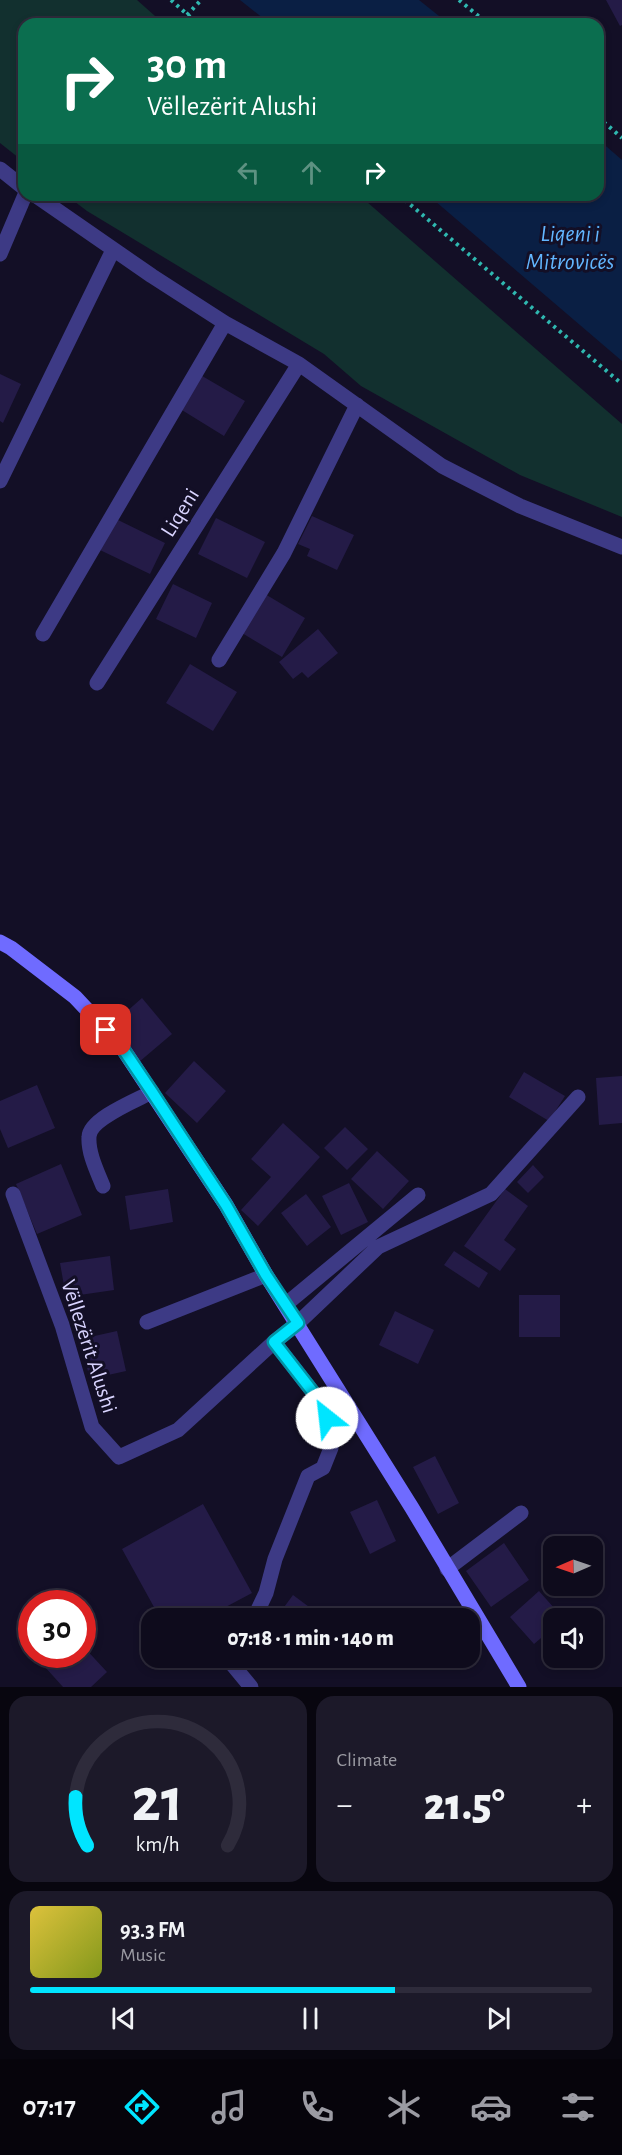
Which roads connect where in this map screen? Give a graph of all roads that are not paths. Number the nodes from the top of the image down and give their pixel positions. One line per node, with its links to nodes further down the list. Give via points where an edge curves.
1 (0, 169): 2 (street)
2 (18, 183)
3 (22, 201): 6 (street)
4 (43, 201): 5 (street)
5 (113, 250): 7 (street); 10 (street)
6 (0, 254)
7 (225, 323): 8 (street); 12 (street)
8 (299, 364): 9 (street); 14 (street, Liqeni)
9 (357, 405): 11 (street, via 442,466 520,506); 13 (street, via 284,553)
10 (0, 481)
11 (622, 547)
12 (43, 634)
13 (219, 660)
14 (97, 683)
15 (0, 942): 16 (main road, via 75,997 121,1046)
16 (152, 1092): 18 (street, via 95,1124 88,1135); 21 (main road, via 226,1205)
17 (578, 1097): 24 (street, Vëllezërit Alushi, via 491,1194 378,1247)
18 (103, 1186)
19 (13, 1194): 25 (street, Vëllezërit Alushi, via 62,1325 92,1427 119,1457 178,1430)
20 (418, 1195): 22 (street)
21 (266, 1275): 22 (main road); 23 (street)
22 (285, 1305): 24 (main road)
23 (147, 1322)
24 (298, 1323): 25 (street, Vëllezërit Alushi); 27 (main road)
25 (274, 1342): 28 (street, via 323,1405 331,1448 323,1468 308,1476)
26 (521, 1513): 27 (street)
27 (447, 1569): 31 (main road)
28 (258, 1608)
29 (235, 1668): 30 (street)
30 (251, 1687)
31 (519, 1687)

